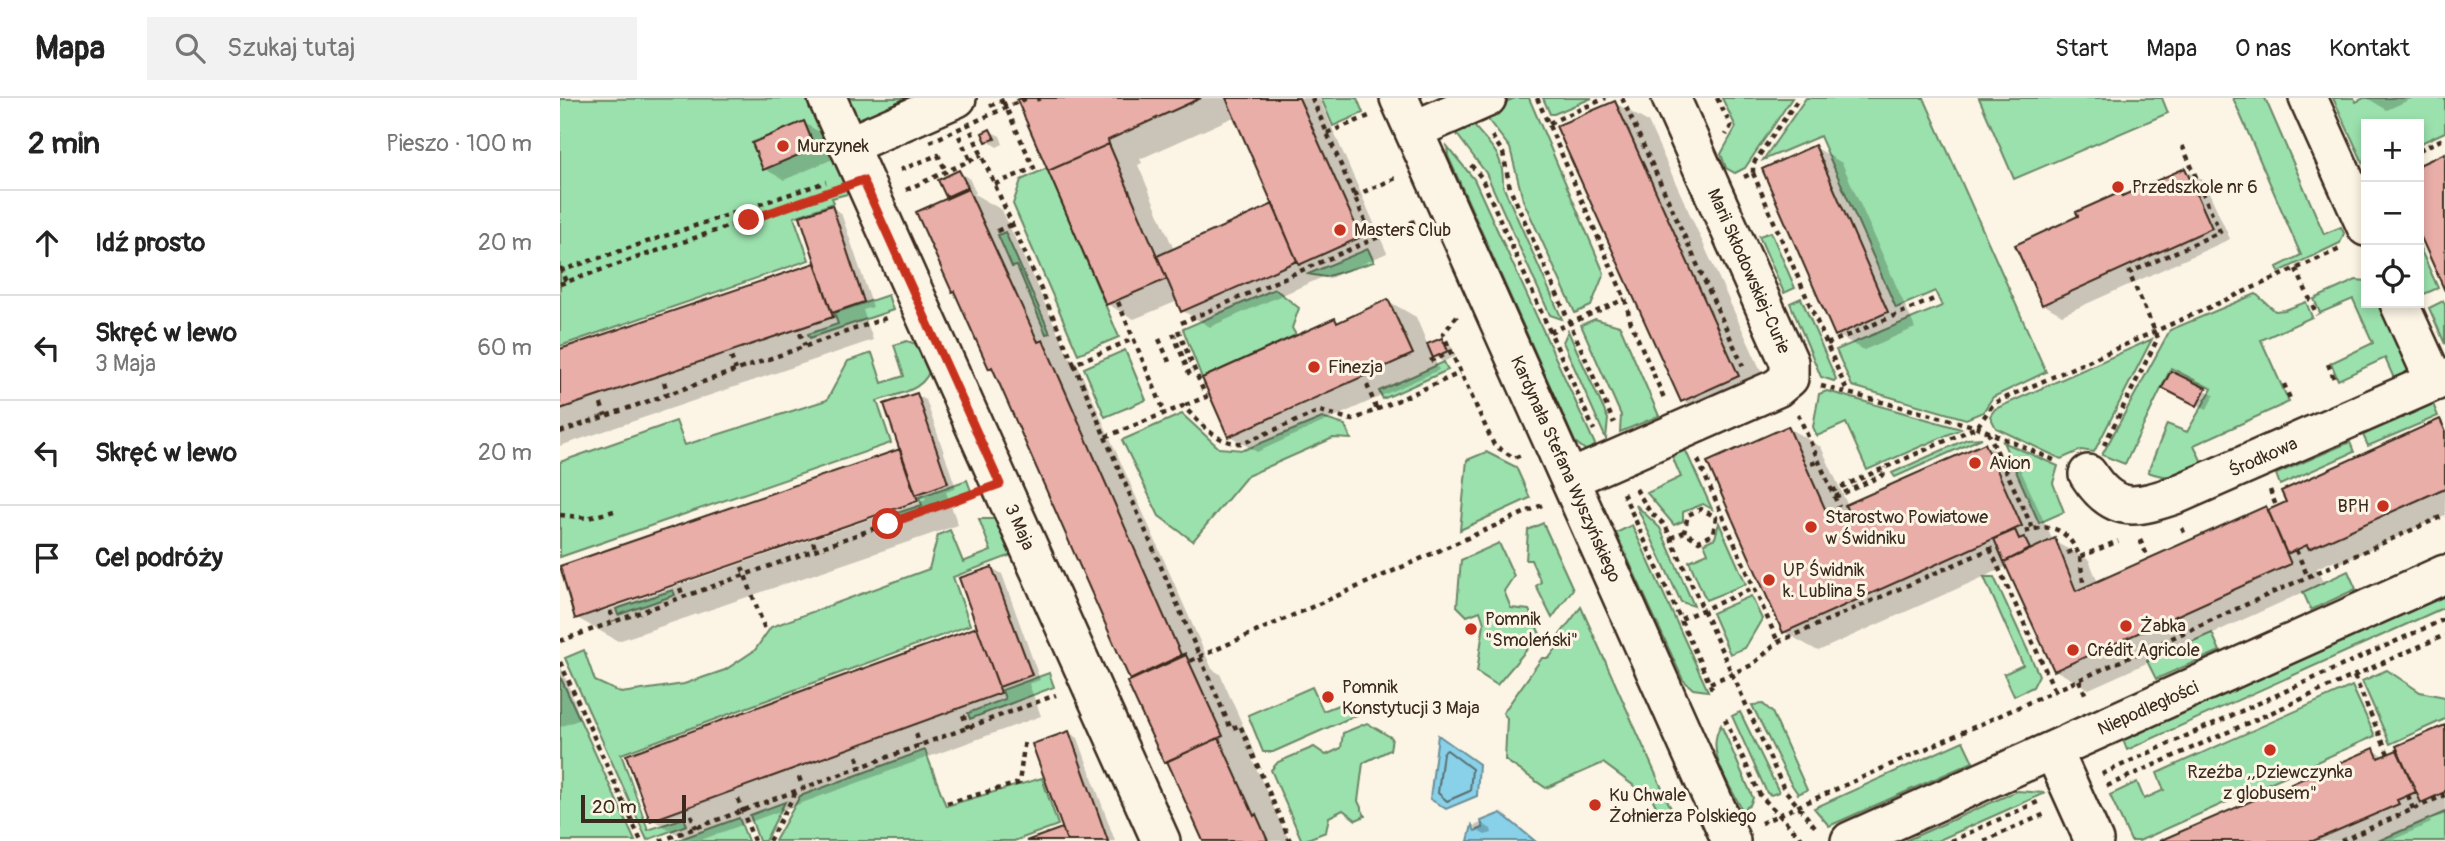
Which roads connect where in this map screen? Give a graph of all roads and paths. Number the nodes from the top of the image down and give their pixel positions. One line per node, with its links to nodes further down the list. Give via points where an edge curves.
1 (827, 98): 22 (street, 3 Maja)
2 (1027, 98): 17 (path, bridge)
3 (1312, 98): 15 (path)
4 (1537, 98): 14 (path)
5 (1606, 98): 14 (path)
6 (1622, 98): 62 (path)
7 (1671, 98): 93 (street, Marii Skłodowskiej-Curie, via 1789,362 1789,378 1777,388)
8 (1799, 98): 24 (path, via 1753,164)
9 (2308, 98): 35 (street)
10 (1003, 100): 28 (path, via 1034,168)
11 (955, 107): 20 (path); 22 (street)
12 (1485, 112): 13 (street); 46 (path, via 1503,153 1510,188)
13 (1396, 114): 15 (path); 93 (street, Kardynała Stefana Wyszyńskiego)
14 (1549, 123): 39 (path)
15 (1327, 133): 30 (path)
16 (2445, 138): 19 (path)
17 (930, 142)
18 (2182, 145): 48 (path, via 2220,232 2129,273)
19 (2424, 148)
20 (982, 155): 23 (path); 28 (path)
21 (924, 161): 23 (path, via 938,155)
22 (857, 165): 37 (path); 38 (path); 42 (street, 3 Maja)
23 (946, 171): 29 (path)
24 (1753, 173): 26 (path); 53 (path)
25 (1481, 177): 49 (path)
26 (1741, 178)
27 (1385, 182): 30 (path)
28 (995, 184): 32 (path)
29 (899, 192)
30 (1354, 196): 33 (path)
31 (1419, 220): 47 (path)
32 (1012, 224): 34 (path); 58 (path)
33 (1367, 228)
34 (997, 231)
35 (2356, 236): 36 (path)
36 (2296, 269): 45 (path); 48 (path)
37 (560, 270): 38 (path)
38 (563, 283)
39 (1625, 299): 46 (path); 71 (path)
40 (1934, 299): 53 (path)
41 (1118, 302): 51 (path)
42 (921, 305): 54 (path); 92 (street, 3 Maja)
43 (2402, 308): 65 (street)
44 (1460, 312): 55 (path, via 1443,334)
45 (2316, 315)
46 (1572, 322): 49 (path); 80 (path, via 1611,410)
47 (1181, 323)
48 (2155, 329): 79 (path, via 1994,403); 90 (path, via 2158,338)
49 (1550, 332): 84 (path)
50 (800, 333): 54 (path)
51 (1133, 339): 58 (path); 77 (path)
52 (1159, 339): 59 (path)
53 (1827, 344): 79 (path, via 1847,391)
54 (805, 346): 61 (path)
55 (1451, 352): 57 (path); 63 (path)
56 (731, 357): 61 (path)
57 (1430, 361)
58 (1074, 364): 83 (path)
59 (1170, 364)
60 (2328, 364): 66 (path)
61 (736, 370): 70 (path)
62 (1745, 371)
63 (1460, 373): 75 (path); 85 (path, via 1494,445 1514,458)
64 (1191, 378): 74 (path, via 1176,332 1206,397)
65 (2440, 380): 90 (street, Środkowa, via 2153,502 2130,506 2112,501 2099,492)
66 (2335, 381)
67 (664, 382): 70 (path)
68 (2284, 384): 72 (path)
69 (1367, 385): 75 (path)
70 (668, 394): 78 (path)
71 (1664, 399)
72 (2291, 401)
73 (601, 404): 78 (path)
74 (1183, 406): 75 (path, via 1222,442 1232,444 1320,411 1353,420); 77 (path)
75 (1377, 410)
76 (1797, 410): 87 (path)
77 (1165, 413): 83 (path)
78 (605, 416): 81 (path)
79 (1978, 427): 82 (path); 89 (path)
80 (1614, 430)
81 (560, 432)
82 (1988, 432): 90 (path); 105 (path)
83 (1105, 437): 136 (path)
84 (1597, 437)
85 (1527, 452)
86 (1698, 460): 101 (path)
87 (1819, 461): 88 (path); 94 (path)
88 (1811, 464)
89 (1885, 468): 94 (path); 95 (path, via 1883,475)
90 (2088, 474)
91 (1630, 477): 109 (path)
92 (1000, 484): 103 (path); 141 (street, 3 Maja)
93 (1560, 490): 136 (path); 177 (street, Kardynała Stefana Wyszyńskiego)
94 (1832, 491): 95 (path)
95 (1835, 497): 96 (path)
96 (1839, 507)
97 (1631, 510): 129 (path)
98 (614, 511): 99 (path, via 588,518)
99 (560, 515)
100 (2445, 515): 122 (path)
101 (1719, 516): 106 (path, via 1701,509 1688,515); 106 (path, via 1713,534 1699,541); 125 (path)
102 (885, 517): 103 (path)
103 (888, 524): 114 (path)
104 (2050, 527): 105 (path)
105 (2033, 529): 108 (path)
106 (1684, 532): 109 (path)
107 (2136, 532): 117 (path)
108 (2025, 533)
109 (1671, 538): 127 (path)
110 (813, 542): 114 (path)
111 (1997, 545): 112 (path)
112 (1990, 549): 135 (path); 143 (path)
113 (2076, 549): 116 (path)
114 (816, 550): 121 (path)
115 (2296, 550): 122 (path)
116 (2067, 553)
117 (2147, 555)
118 (2080, 557): 123 (path)
119 (743, 567): 121 (path)
120 (2445, 574): 151 (street, Niepodległości)
121 (745, 575): 126 (path); 132 (path)
122 (2308, 577): 143 (path)
123 (2083, 582)
124 (680, 588): 126 (path)
125 (1754, 588): 127 (path); 135 (path)
126 (683, 597): 131 (path)
127 (1702, 610): 129 (path); 139 (path)
128 (610, 611): 131 (path)
129 (1680, 619): 142 (path)
130 (2445, 619): 158 (path)
131 (614, 621): 134 (path)
132 (766, 632)
133 (2445, 635): 140 (path)
134 (560, 641)
135 (1778, 642): 139 (path, via 1752,665)
136 (1199, 657): 137 (path); 176 (path, via 1231,729 1240,726)
137 (1189, 661)
138 (560, 662): 171 (path)
139 (1730, 674): 142 (path); 163 (path, via 1784,789)
140 (2354, 676): 152 (path); 158 (path)
141 (1088, 682): 147 (path); 175 (street, 3 Maja)
142 (1710, 683): 144 (path)
143 (2055, 691): 163 (path)
144 (1714, 693)
145 (963, 715): 147 (path)
146 (1725, 719): 167 (path, via 1760,795)
147 (968, 727): 150 (path)
148 (1022, 731): 162 (path, via 1026,739 1018,783)
149 (916, 734): 150 (path)
150 (920, 745): 154 (path)
151 (2053, 750): 158 (street); 170 (street, Niepodległości)
152 (2388, 754)
153 (857, 756): 154 (path)
154 (861, 767): 156 (path)
155 (799, 777): 156 (path)
156 (803, 788): 157 (path)
157 (797, 790): 165 (path); 174 (path)
158 (2073, 794): 179 (path); 180 (path); 181 (street)
159 (2408, 795): 164 (path)
160 (2445, 795): 164 (path)
161 (738, 799): 165 (path)
162 (947, 803)
163 (1798, 806): 167 (path); 170 (path)
164 (2413, 809): 169 (path)
165 (742, 810): 168 (path); 173 (path)
166 (691, 815): 168 (path)
167 (1779, 815): 178 (path)
168 (696, 828): 172 (path)
169 (2358, 833): 182 (path); 183 (path)
170 (1834, 836)
171 (641, 841)
172 (660, 841)
173 (754, 841)
174 (769, 841)
175 (1161, 841)
176 (1290, 841)
177 (1731, 841)
178 (1804, 841)
179 (1951, 841)
180 (1984, 841)
181 (2094, 841)
182 (2341, 841)
183 (2361, 841)

